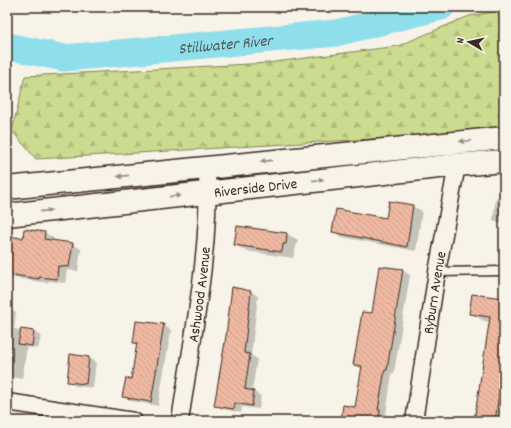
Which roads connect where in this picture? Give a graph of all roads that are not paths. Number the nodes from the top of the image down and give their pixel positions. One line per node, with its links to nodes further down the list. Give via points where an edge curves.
1 (504, 138): 4 (main road, Riverside Drive, one-way to 4)
2 (504, 162): 3 (main road, Riverside Drive)
3 (457, 165): 6 (main road, Riverside Drive, one-way to 3); 9 (street, Ryburn Avenue)
4 (207, 168): 5 (main road, Riverside Drive, one-way to 5); 6 (street, Ashwood Avenue)
5 (7, 188)
6 (208, 192): 7 (main road, Riverside Drive, one-way to 6); 12 (street, Ashwood Avenue, via 201,283)
7 (7, 215)
8 (504, 271): 9 (lane)
9 (437, 272): 13 (street, Ryburn Avenue)
10 (7, 402): 11 (street)
11 (134, 421)
12 (180, 421)
13 (414, 421)

